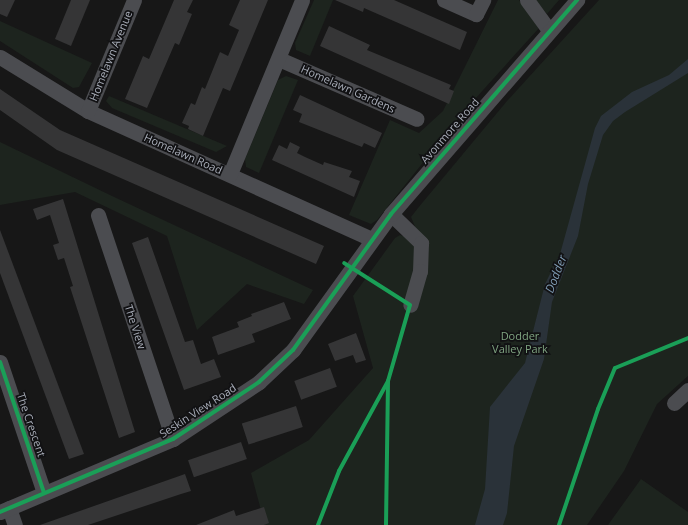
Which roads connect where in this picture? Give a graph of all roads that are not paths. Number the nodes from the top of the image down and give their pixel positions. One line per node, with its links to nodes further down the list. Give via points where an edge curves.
1 (134, 0): 10 (street, Homelawn Avenue)
2 (302, 0): 9 (street)
3 (444, 0): 4 (street, via 476,14)
4 (483, 0)
5 (527, 0): 7 (street)
6 (577, 0): 7 (street, Avonmore Road)
7 (549, 30): 13 (street, Avonmore Road)
8 (0, 57): 10 (street, Homelawn Road)
9 (279, 59): 11 (street, Homelawn Gardens); 12 (street)
10 (88, 111): 12 (street, Homelawn Road)
11 (417, 119)
12 (230, 174): 15 (street, Homelawn Road)
13 (391, 214): 15 (street, Avonmore Road); 17 (street, via 421,243 422,253)
14 (98, 215): 21 (street, The View)
15 (372, 239): 16 (street, Avonmore Road)
16 (344, 280): 21 (street, Seskin View Road, via 293,350 264,376)
17 (410, 305)
18 (1, 366): 22 (street, The Crescent)
19 (688, 390): 20 (street)
20 (674, 404)
21 (174, 439): 22 (street, Seskin View Road)
22 (44, 493): 23 (street, Seskin View Road)
23 (5, 510): 24 (street)
24 (15, 525)

